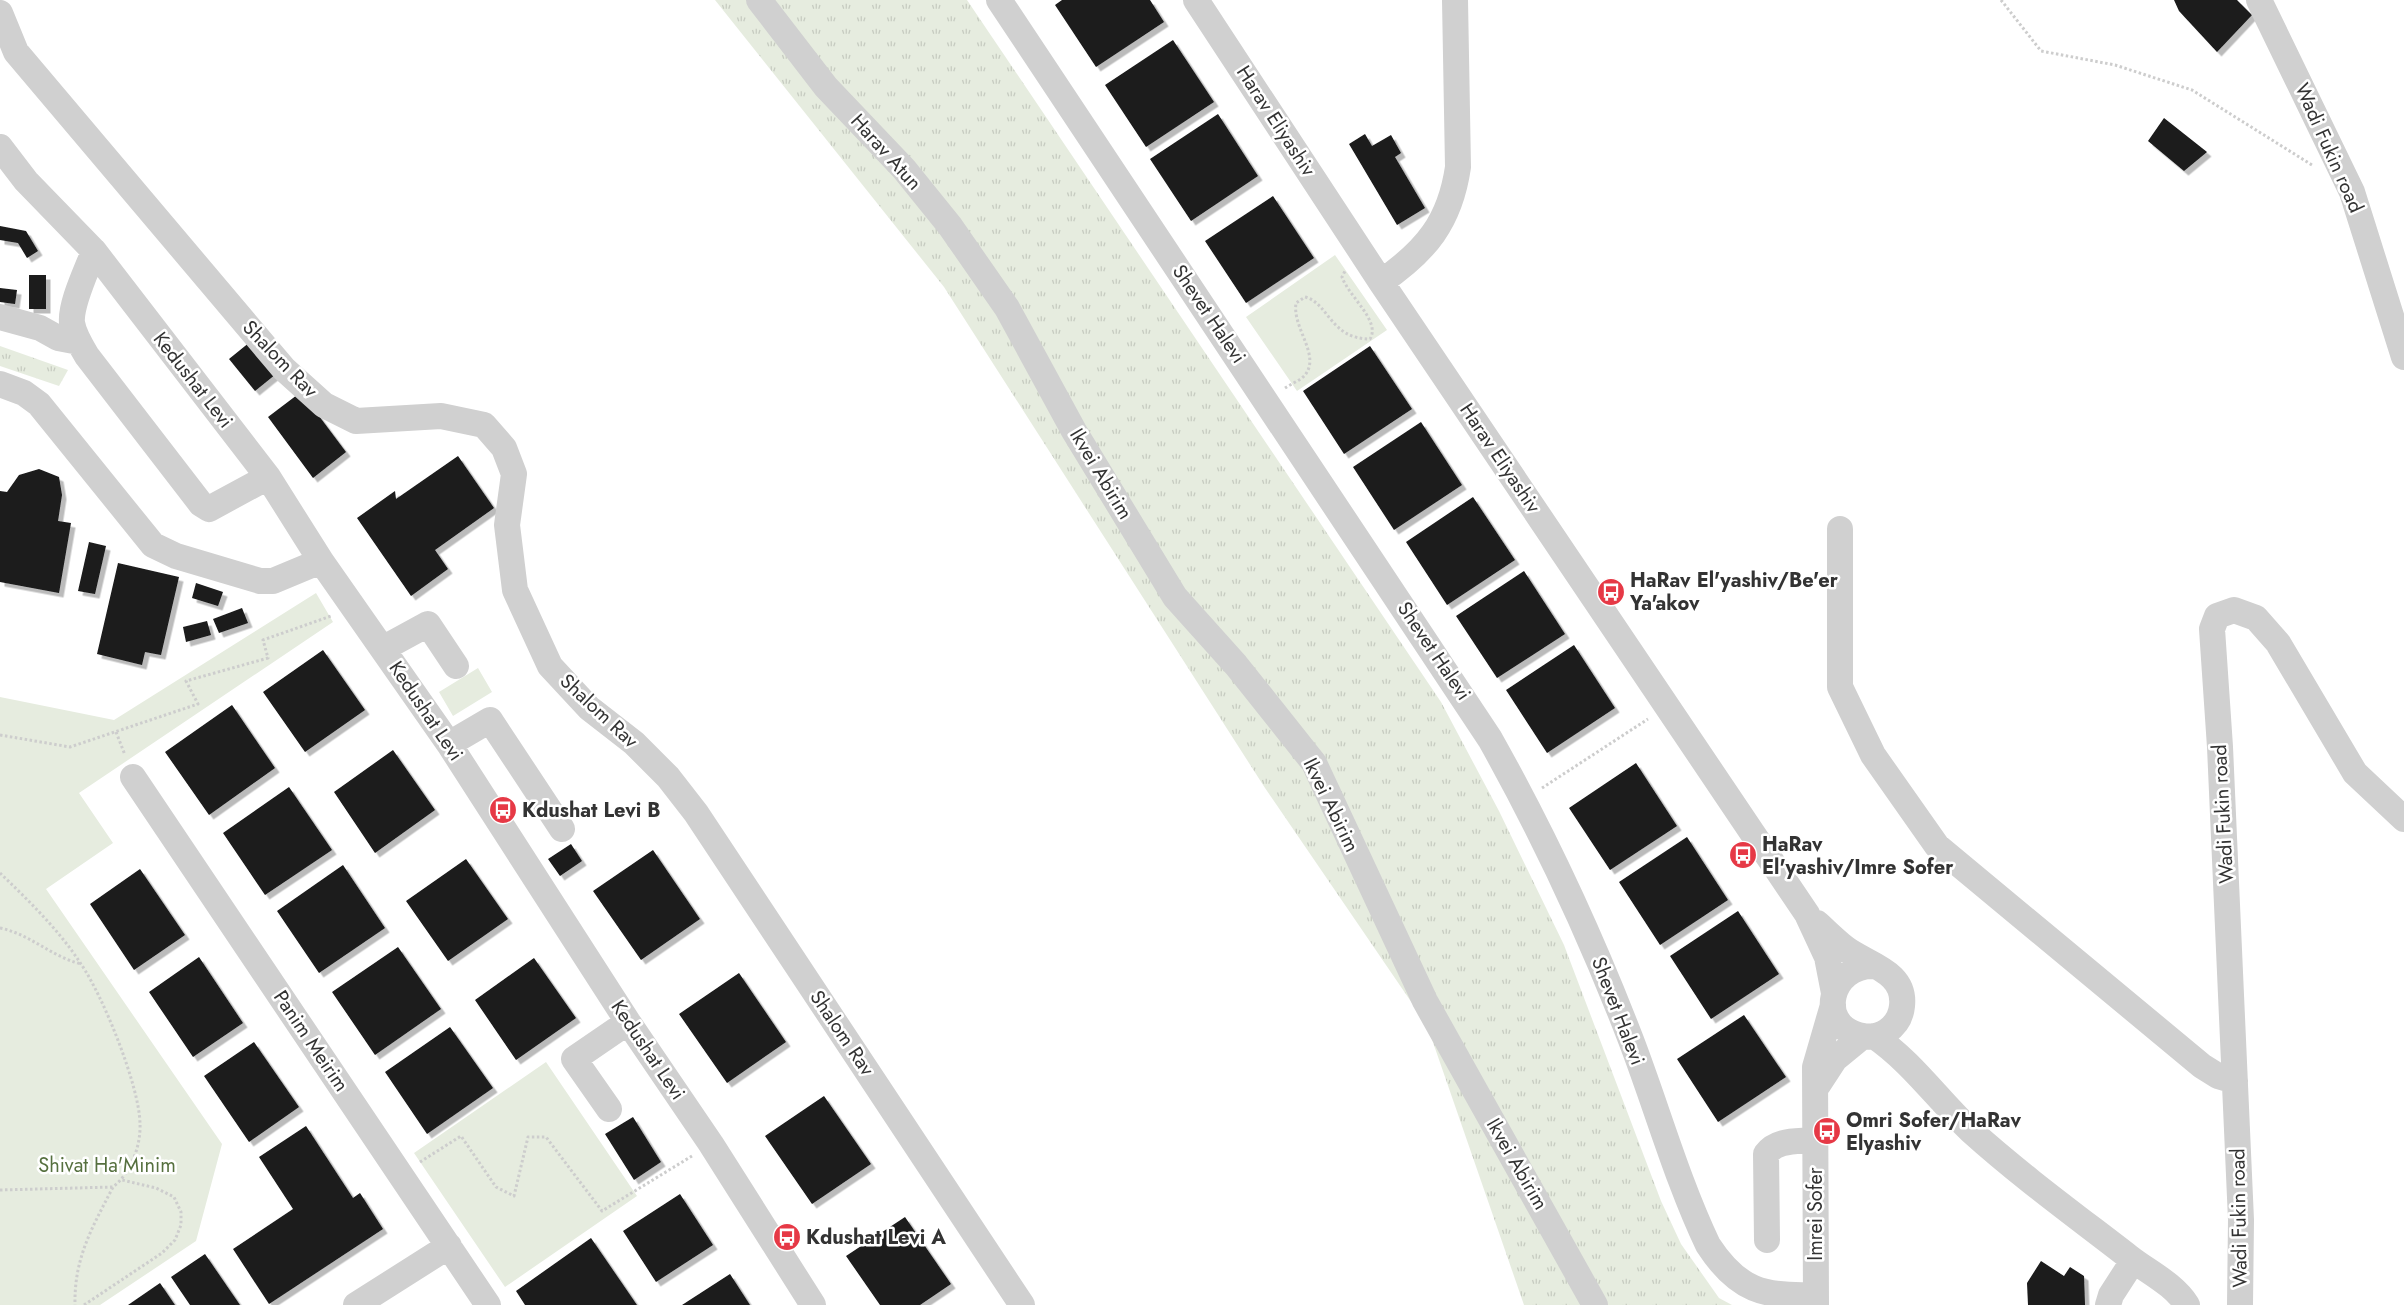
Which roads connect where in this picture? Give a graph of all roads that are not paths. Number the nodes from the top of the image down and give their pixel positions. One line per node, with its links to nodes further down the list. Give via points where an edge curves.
1 (759, 0): 8 (street, Harav Atun)
2 (782, 0): 8 (street, via 835,78)
3 (999, 0): 40 (street, Shevet Halevi, via 1468,702 1524,800 1601,965 1708,1245 1728,1271 1749,1287)
4 (1196, 0): 11 (street, Harav Eliyashiv)
5 (1455, 0): 11 (street, via 1456,182 1448,210 1434,235 1410,261)
6 (2259, 0): 15 (street, Wadi Fukin road, via 2352,192)
7 (0, 13): 44 (street, Shalom Rav, via 16,52 284,369 324,405 356,421 441,416 484,425 504,448 514,474 507,525 515,590 550,666 589,708 634,743 668,777 696,813)
8 (826, 87): 12 (street, Harav Atun, via 904,169 950,226)
9 (0, 147): 10 (street, Kedushat Levi, via 26,181)
10 (94, 251): 14 (street, via 71,314); 17 (street, Kedushat Levi)
11 (1382, 282): 26 (street, Harav Eliyashiv)
12 (1007, 308): 45 (street, Ikvei Abirim, via 1074,431 1176,597 1236,665 1314,764 1425,1001)
13 (0, 317): 14 (street, via 40,328 58,338)
14 (79, 342): 17 (street, via 201,504 209,509 218,506)
15 (2404, 357)
16 (0, 384): 19 (street, via 24,393 39,404 153,545 176,556 260,581 273,581)
17 (268, 477): 19 (street, Kedushat Levi)
18 (1840, 529): 32 (street, via 1840,687 1873,755 1937,846 2202,1066)
19 (321, 561): 20 (street, Kedushat Levi)
20 (384, 648): 21 (street, via 428,624); 22 (street, Kedushat Levi)
21 (456, 666)
22 (449, 744): 25 (street, via 490,720); 30 (street, Kedushat Levi)
23 (133, 777): 38 (street, Panim Meirim)
24 (2404, 819): 32 (street, Wadi Fukin road, via 2355,773 2278,643 2256,618 2234,610 2217,616 2212,629)
25 (562, 829)
26 (1807, 914): 27 (street, via 1844,948); 28 (street, via 1827,957)
27 (1874, 966): 28 (street, via 1849,972 1838,983); 29 (street, via 1894,978 1903,999)
28 (1833, 999): 31 (street, via 1835,1014 1846,1029); 34 (street, via 1815,1067)
29 (1902, 1011): 31 (street, via 1891,1028); 33 (street, via 1909,1045)
30 (628, 1022): 35 (street, via 574,1059); 43 (street, Kedushat Levi, via 712,1144)
31 (1868, 1036): 33 (street, via 1897,1052); 34 (street, via 1834,1059)
32 (2235, 1081): 48 (street, Wadi Fukin road, via 2241,1220)
33 (1925, 1082): 39 (street, via 1972,1132)
34 (1815, 1093): 36 (street, Imrei Sofer)
35 (609, 1109)
36 (1814, 1140): 37 (street, via 1782,1143 1772,1146 1766,1154); 40 (street, Imrei Sofer)
37 (1767, 1240)
38 (449, 1246): 41 (street); 42 (street, Panim Meirim)
39 (2133, 1261): 46 (street); 47 (street, via 2166,1284)
40 (1815, 1300)
41 (356, 1305)
42 (488, 1305)
43 (813, 1305)
44 (1022, 1305)
45 (1595, 1305)
46 (2108, 1305)
47 (2188, 1305)
48 (2240, 1305)

